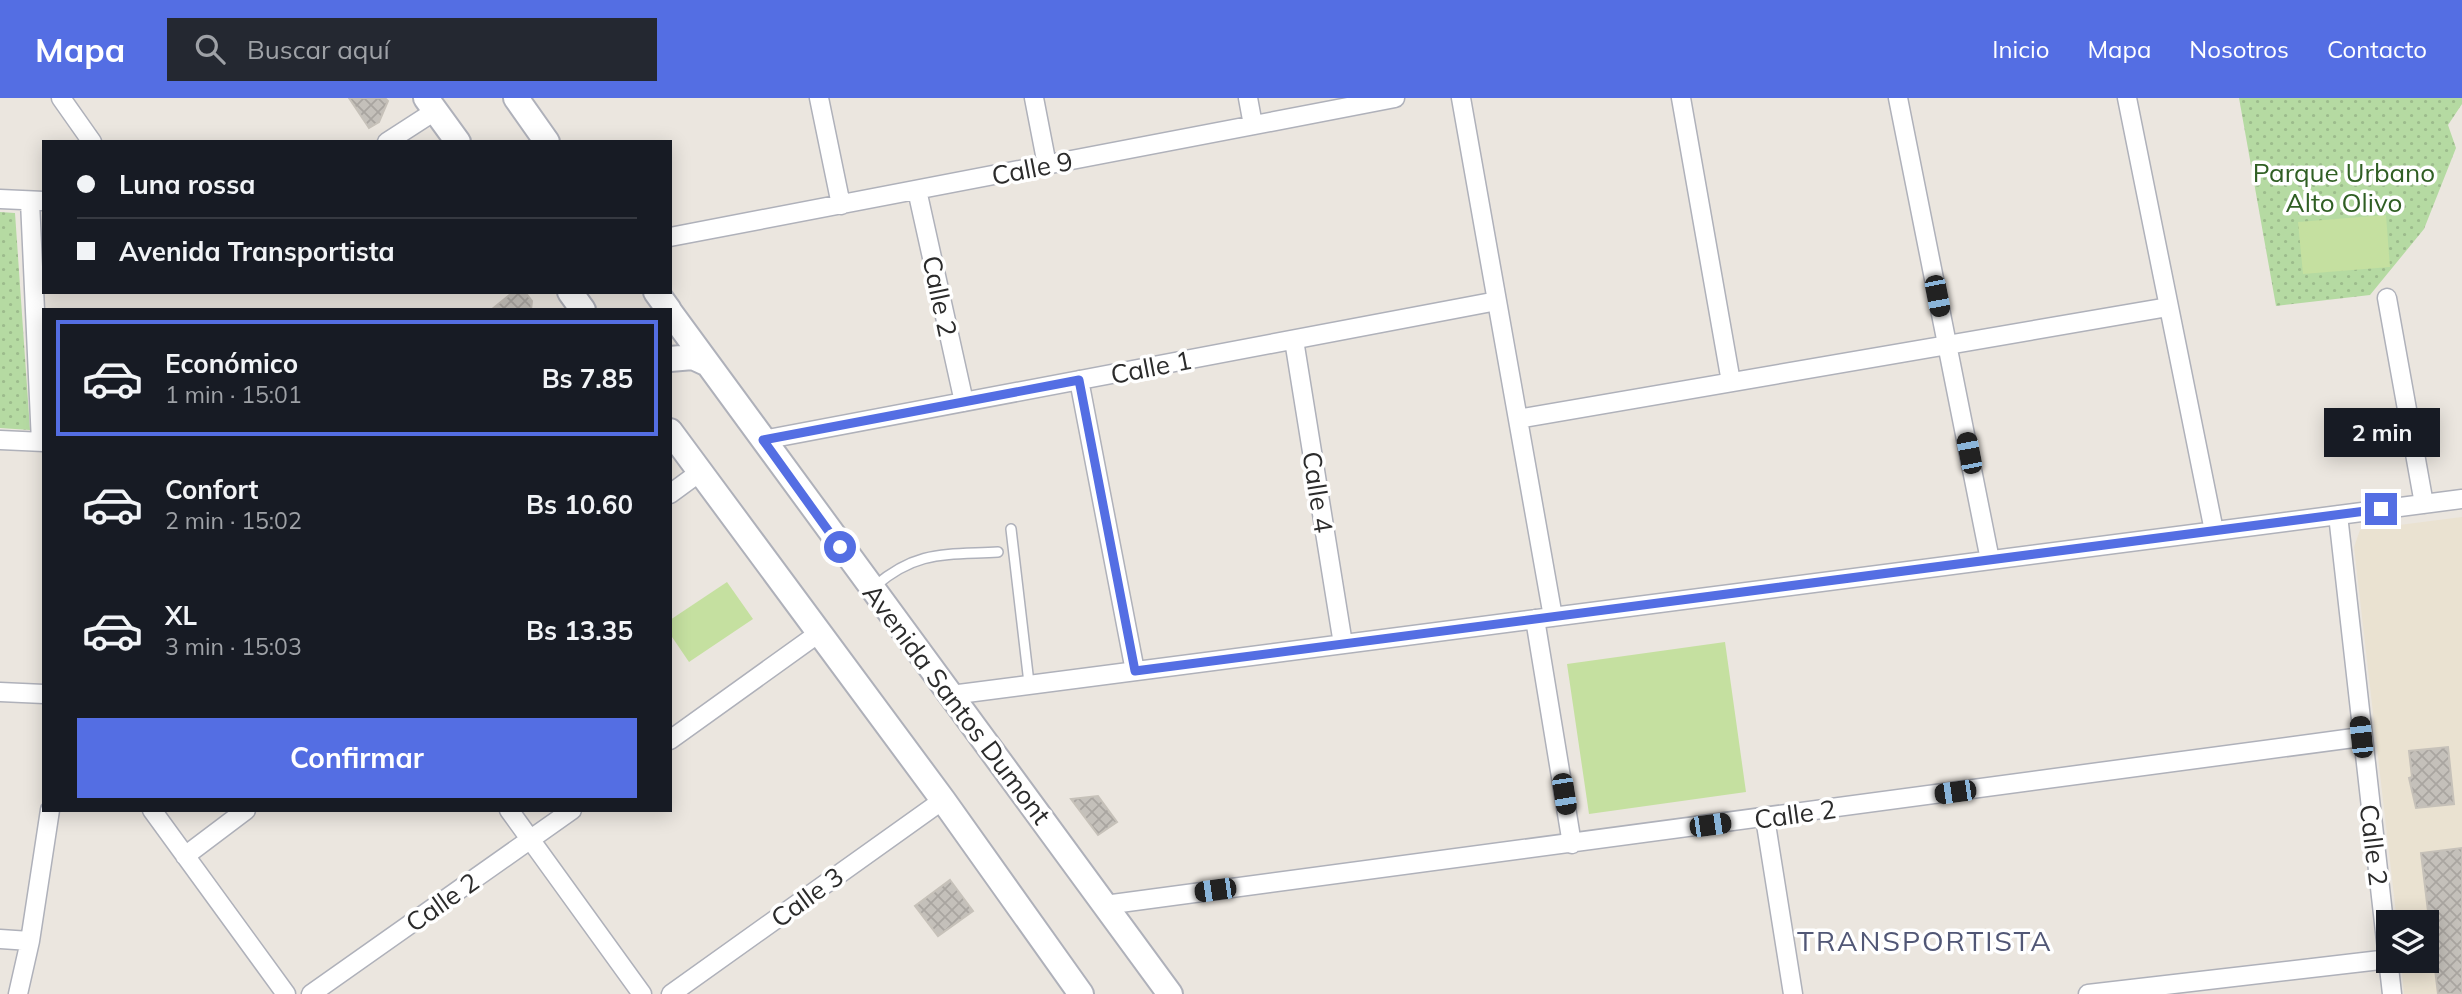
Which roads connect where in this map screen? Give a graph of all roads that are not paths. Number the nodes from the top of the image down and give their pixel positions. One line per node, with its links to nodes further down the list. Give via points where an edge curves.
1 (61, 98): 13 (street)
2 (516, 98): 16 (main road)
3 (819, 98): 21 (street)
4 (1034, 98): 17 (street)
5 (1248, 98): 12 (street)
6 (1395, 98): 12 (street, Calle 9)
7 (1461, 98): 24 (street)
8 (1681, 98): 32 (street)
9 (1898, 98): 28 (street)
10 (2127, 98): 25 (street)
11 (431, 104): 14 (street); 15 (main road)
12 (1253, 125): 17 (street, Calle 9)
13 (91, 140)
14 (389, 140)
15 (457, 140)
16 (546, 140)
17 (1047, 165): 18 (street, Calle 9)
18 (916, 190): 21 (street, Calle 9); 34 (street, Calle 2)
19 (0, 199): 20 (street)
20 (37, 201): 33 (street)
21 (841, 205): 22 (street, Calle 9)
22 (672, 237)
23 (2387, 298): 43 (street)
24 (1497, 301): 27 (street, Calle 1); 35 (street)
25 (2168, 307): 28 (street); 46 (street)
26 (672, 316): 30 (main road, Avenida Santos Dumont)
27 (1294, 340): 31 (street, Calle 1); 52 (street, Calle 4)
28 (1947, 345): 32 (street); 48 (street)
29 (672, 359): 30 (main road, via 693,357)
30 (706, 363): 38 (main road, Avenida Santos Dumont)
31 (1079, 380): 34 (street, Calle 1); 53 (street)
32 (1731, 383): 35 (street)
33 (42, 402)
34 (964, 402): 38 (street, Calle 1)
35 (1518, 419): 50 (street)
36 (672, 434): 40 (main road)
37 (0, 440): 39 (street)
38 (763, 440): 49 (main road, Avenida Santos Dumont)
39 (42, 442)
40 (700, 472): 41 (street); 51 (main road)
41 (672, 493)
42 (2462, 499): 43 (street)
43 (2424, 504): 44 (street)
44 (2338, 515): 46 (street); 58 (street, Calle 2)
45 (1011, 529): 54 (lane)
46 (2214, 531): 48 (street)
47 (998, 552): 49 (lane, via 927,556 897,567)
48 (1990, 560): 50 (street)
49 (871, 590): 57 (main road, Avenida Santos Dumont)
50 (1544, 618): 52 (street); 68 (street)
51 (819, 633): 59 (street); 60 (main road)
52 (1343, 644): 53 (street)
53 (1135, 671): 54 (street)
54 (1029, 683): 57 (street)
55 (0, 692): 56 (street)
56 (42, 694)
57 (951, 695): 70 (main road, Avenida Santos Dumont)
58 (2361, 737): 66 (street, Calle 2); 71 (street, Calle 2)
59 (672, 739)
60 (943, 800): 80 (street, Calle 3); 81 (main road)
61 (50, 812): 73 (street)
62 (153, 812): 69 (street)
63 (243, 812): 69 (street)
64 (510, 812): 67 (street)
65 (569, 812): 67 (street, Calle 2)
66 (1765, 818): 68 (street, Calle 2); 83 (street)
67 (531, 840): 78 (street, Calle 2); 79 (street)
68 (1572, 844): 70 (street, Calle 2)
69 (185, 856): 77 (street)
70 (1105, 905): 82 (main road, Avenida Santos Dumont)
71 (2383, 910)
72 (0, 939): 73 (street)
73 (30, 941): 76 (street)
74 (2376, 961): 84 (street)
75 (2390, 973): 85 (street, Calle 2)
76 (18, 994)
77 (286, 994)
78 (311, 994)
79 (642, 994)
80 (671, 994)
81 (1081, 994)
82 (1170, 994)
83 (1793, 994)
84 (2088, 994)
85 (2392, 994)

